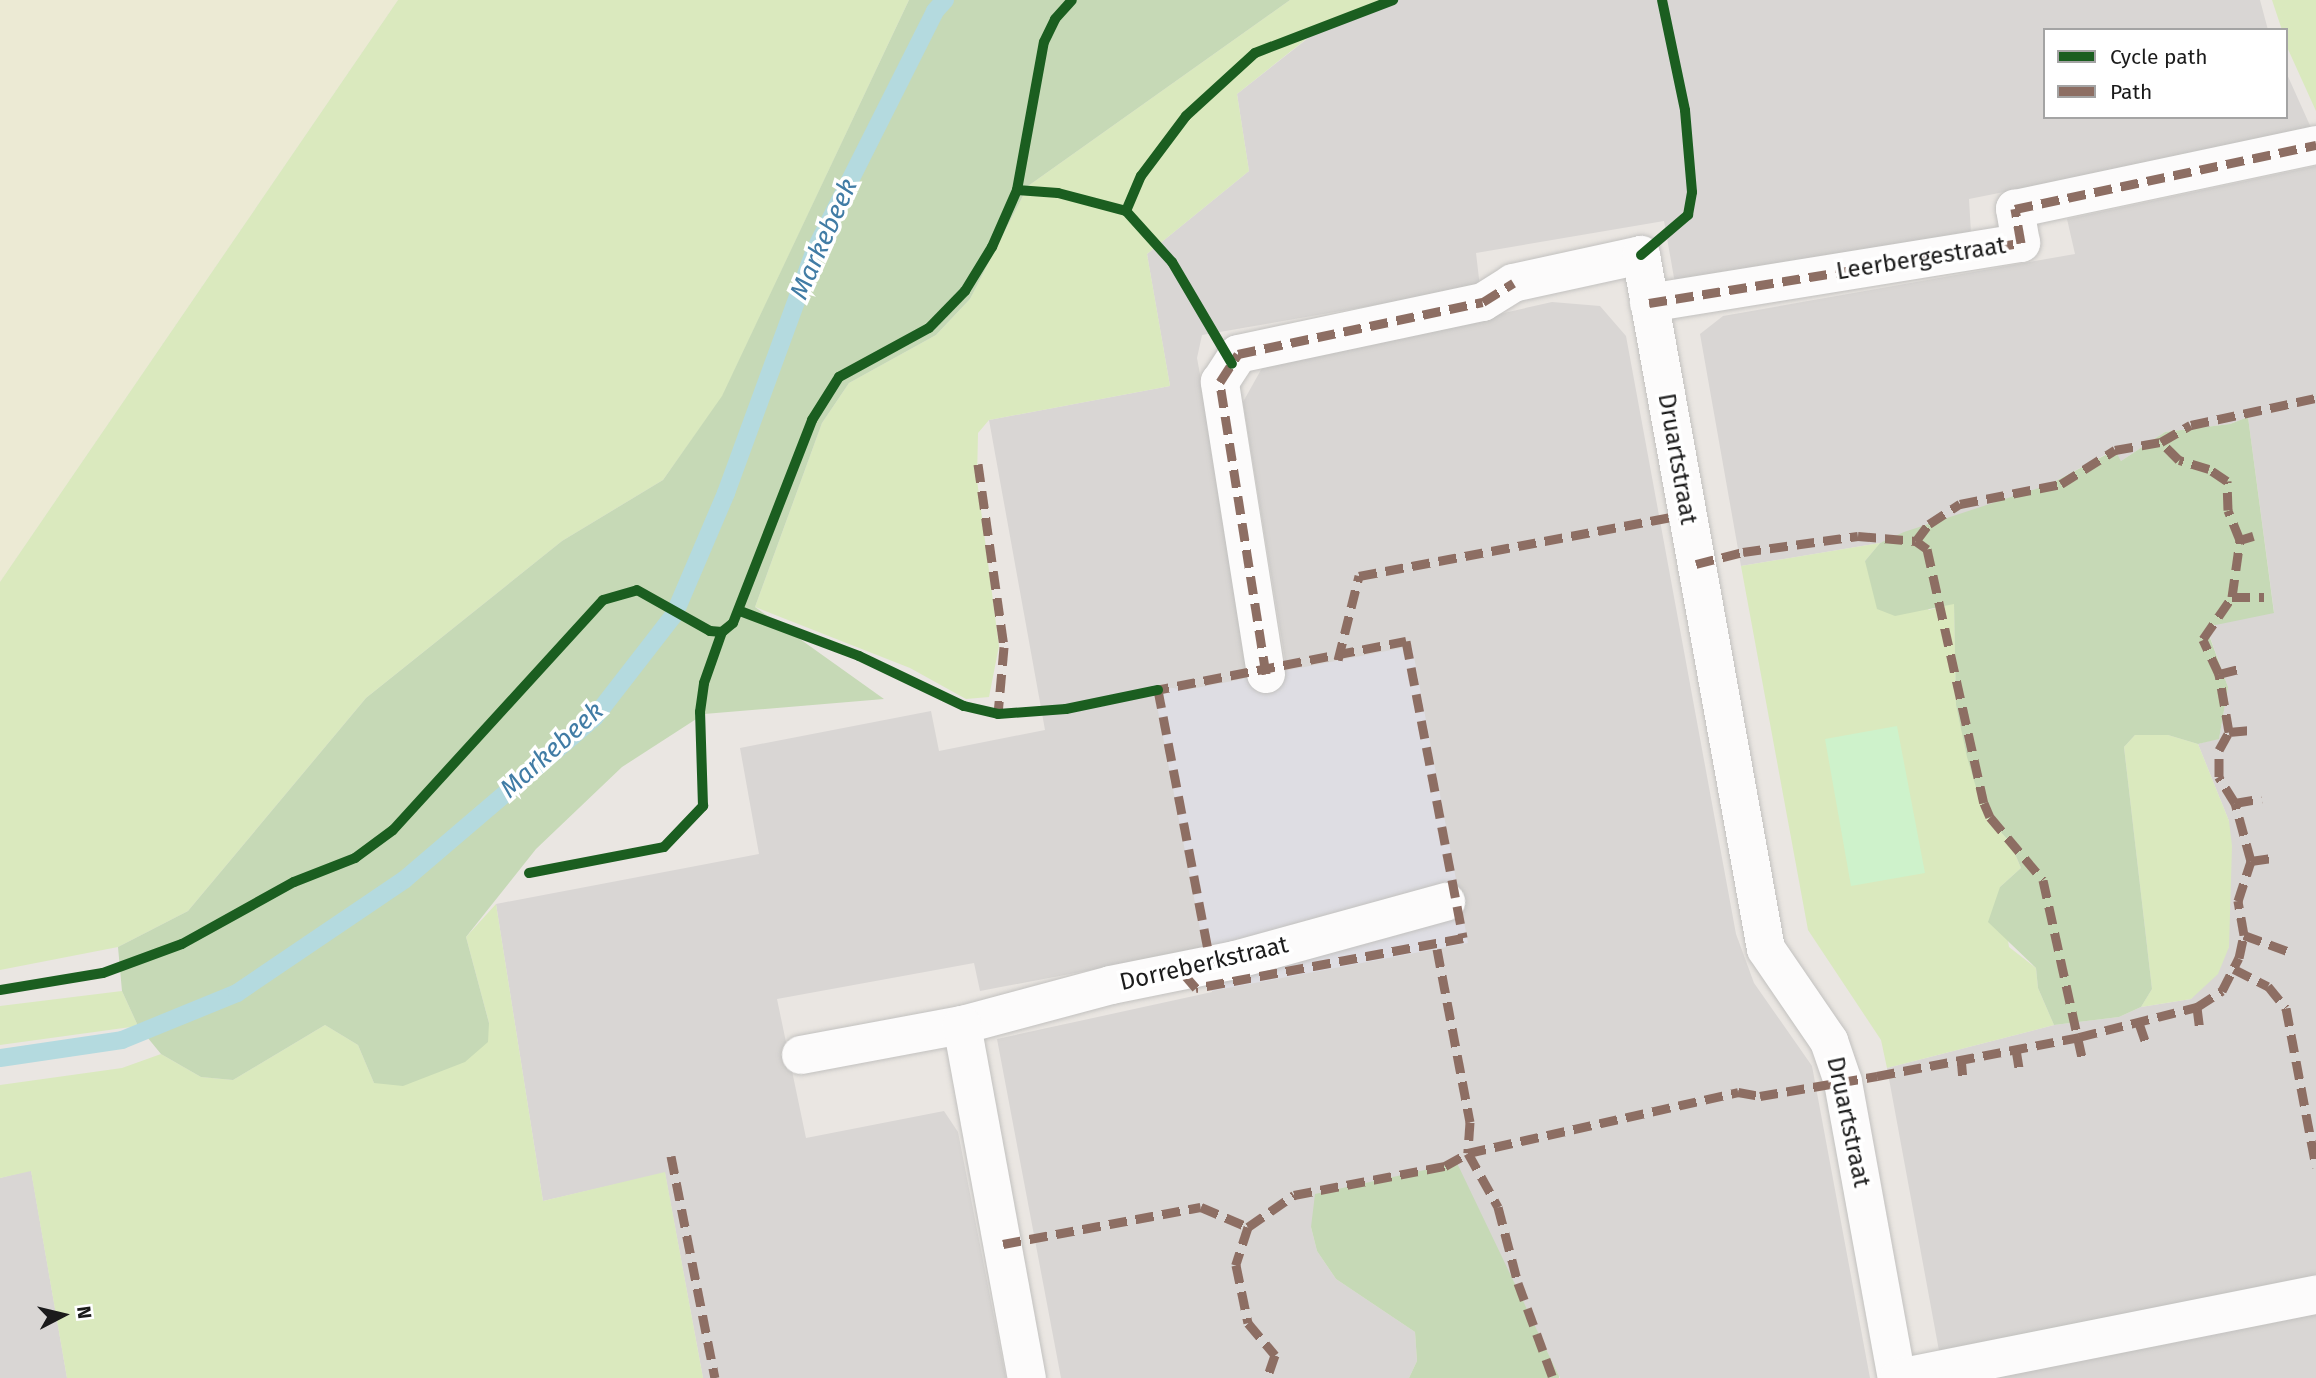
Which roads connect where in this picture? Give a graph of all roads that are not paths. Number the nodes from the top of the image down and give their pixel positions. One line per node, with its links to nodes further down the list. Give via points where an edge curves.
1 (2316, 145): 2 (street, Leerbergestraat, via 2015,209 2021,243)
2 (1648, 303): 3 (street, Druartstraat, via 1641,255 1513,283 1483,302 1238,354 1220,382); 9 (street, Druartstraat, via 1766,949 1829,1041 1843,1082)
3 (1266, 674)
4 (1446, 902): 5 (street, Dorreberkstraat, via 1235,960 1111,985)
5 (962, 1025): 6 (street, Dorreberkstraat); 8 (street)
6 (801, 1055)
7 (2316, 1295): 9 (street, Druartstraat)
8 (1027, 1378)
9 (1898, 1378)

